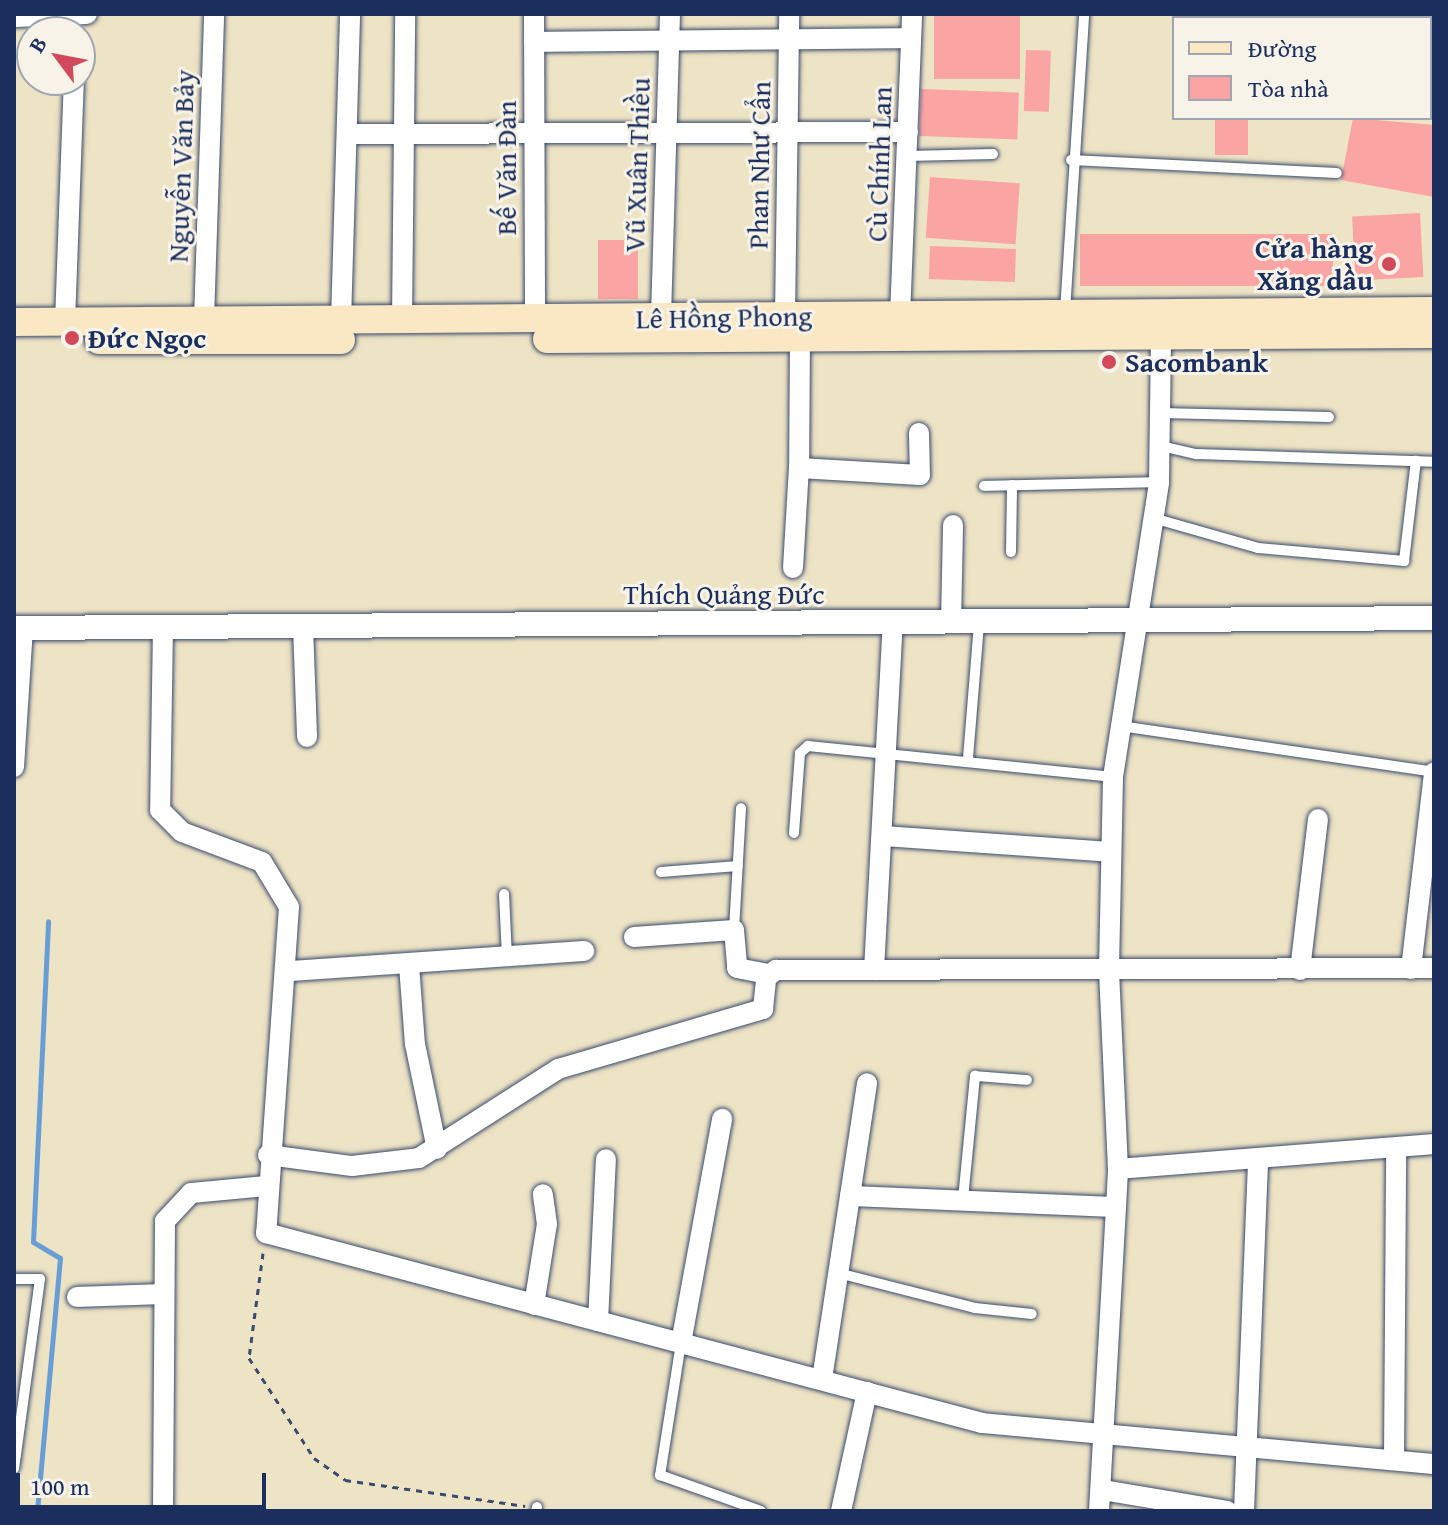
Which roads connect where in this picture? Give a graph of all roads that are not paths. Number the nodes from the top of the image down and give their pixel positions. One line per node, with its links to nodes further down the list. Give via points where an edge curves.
1 (214, 14): 26 (street, Nguyễn Văn Bảy)
2 (350, 14): 17 (street)
3 (405, 14): 18 (street)
4 (534, 14): 12 (street, Bế Văn Đàn)
5 (670, 14): 11 (street, Vũ Xuân Thiều)
6 (789, 14): 10 (street, Phan Như Cẩn)
7 (912, 14): 9 (street, Cù Chính Lan)
8 (1084, 14): 22 (lane)
9 (911, 38): 10 (street); 14 (street, Cù Chính Lan)
10 (788, 40): 11 (street); 16 (street, Phan Như Cẩn)
11 (669, 41): 12 (street); 15 (street, Vũ Xuân Thiều)
12 (534, 42): 19 (street, Bế Văn Đàn)
13 (73, 96): 30 (street)
14 (908, 132): 16 (street); 21 (street, Cù Chính Lan)
15 (667, 133): 16 (street); 19 (street); 25 (street, Vũ Xuân Thiều)
16 (787, 133): 33 (street, Phan Như Cẩn)
17 (347, 134): 18 (street); 28 (street)
18 (404, 134): 19 (street); 27 (street)
19 (534, 134): 34 (street, Bế Văn Đàn)
20 (993, 154): 21 (lane)
21 (907, 156): 24 (street, Cù Chính Lan)
22 (1071, 160): 23 (lane); 31 (lane)
23 (1337, 173)
24 (900, 316): 31 (main road, Lê Hồng Phong); 33 (main road, Lê Hồng Phong)
25 (661, 317): 33 (main road, Lê Hồng Phong); 34 (main road, Lê Hồng Phong)
26 (204, 320): 28 (main road, Lê Hồng Phong); 30 (main road, Lê Hồng Phong)
27 (402, 320): 28 (main road, Lê Hồng Phong); 34 (main road, Lê Hồng Phong)
28 (341, 321)
29 (14, 322): 30 (main road, Lê Hồng Phong)
30 (65, 322)
31 (1064, 322): 32 (main road, Lê Hồng Phong); 33 (main road, Lê Hồng Phong); 35 (main road, Lê Hồng Phong)
32 (1421, 323): 35 (main road, Lê Hồng Phong)
33 (793, 328): 34 (main road, Lê Hồng Phong); 43 (street, Phan Như Cẩn)
34 (535, 330): 36 (main road, Lê Hồng Phong)
35 (1161, 335): 37 (street)
36 (14, 340)
37 (1161, 413): 38 (lane); 40 (street)
38 (1329, 417)
39 (919, 433): 43 (street, via 920,475)
40 (1161, 446): 41 (lane, via 1197,454); 44 (street)
41 (1416, 461): 42 (lane); 47 (lane, via 1404,561 1258,548)
42 (1434, 462)
43 (799, 468): 50 (street, Phan Như Cẩn)
44 (1159, 482): 45 (lane); 47 (street)
45 (1012, 485): 46 (lane); 49 (lane)
46 (984, 486)
47 (1153, 518): 54 (street)
48 (953, 525): 53 (street)
49 (1011, 552)
50 (793, 568)
51 (1434, 618): 54 (street, Thích Quảng Đức)
52 (893, 623): 53 (street, Thích Quảng Đức); 56 (street, Thích Quảng Đức); 61 (street)
53 (951, 623): 55 (street, Thích Quảng Đức)
54 (1133, 623): 55 (street, Thích Quảng Đức); 59 (street)
55 (979, 624): 62 (lane)
56 (303, 626): 57 (street, Thích Quảng Đức); 60 (street)
57 (163, 627): 58 (street, Thích Quảng Đức); 85 (street, via 160,810 182,832 248,854 274,873 289,907)
58 (18, 628): 63 (street)
59 (1118, 726): 64 (lane); 65 (street)
60 (307, 737)
61 (888, 750): 62 (lane); 69 (lane, via 803,748); 70 (street)
62 (968, 758): 65 (lane)
63 (14, 767)
64 (1434, 772): 66 (street)
65 (1113, 777): 71 (street)
66 (1432, 802): 82 (street)
67 (741, 808): 72 (lane)
68 (1318, 819): 84 (street)
69 (794, 833)
70 (883, 836): 71 (street); 83 (street)
71 (1110, 852): 81 (street)
72 (738, 866): 73 (lane); 75 (lane)
73 (661, 872)
74 (504, 894): 78 (lane)
75 (734, 930): 76 (street); 86 (street, via 737,968)
76 (634, 937)
77 (584, 951): 78 (street)
78 (507, 957): 79 (street)
79 (409, 965): 85 (street); 92 (street, via 415,1044)
80 (1434, 968): 82 (street)
81 (1109, 969): 83 (street); 84 (street); 96 (street)
82 (1411, 969): 84 (street)
83 (874, 970): 86 (street)
84 (1300, 970)
85 (290, 971): 93 (street)
86 (768, 974): 92 (street, via 763,1009 558,1069)
87 (1027, 1080): 100 (lane, via 975,1076)
88 (867, 1083): 99 (street)
89 (722, 1119): 109 (street)
90 (1434, 1144): 91 (street)
91 (1396, 1148): 95 (street); 114 (street)
92 (437, 1149): 93 (street, via 373,1166)
93 (268, 1155): 97 (street)
94 (606, 1159): 108 (street)
95 (1258, 1162): 96 (street); 113 (street)
96 (1118, 1169): 101 (street)
97 (267, 1186): 104 (street, via 191,1193 173,1205 165,1221); 106 (street, via 266,1233)
98 (543, 1194): 106 (street, via 547,1224)
99 (850, 1196): 100 (street); 102 (street)
100 (963, 1199): 101 (street)
101 (1116, 1207): 112 (street)
102 (838, 1273): 107 (lane, via 975,1308); 110 (street)
103 (14, 1279): 116 (lane, via 40,1279)
104 (162, 1294): 105 (street); 118 (street)
105 (77, 1297)
106 (534, 1305): 108 (street)
107 (1032, 1314)
108 (598, 1321): 109 (street)
109 (681, 1343): 110 (street); 119 (lane, via 660,1475)
110 (822, 1379): 111 (street)
111 (867, 1392): 112 (street, via 982,1423); 120 (street)
112 (1108, 1429): 113 (street); 117 (street)
113 (1250, 1442): 114 (street); 123 (street)
114 (1394, 1460): 115 (street)
115 (1434, 1464)
116 (14, 1468)
117 (1103, 1490): 121 (street); 122 (street)
118 (163, 1511)
119 (761, 1511)
120 (841, 1511)
121 (1099, 1511)
122 (1227, 1511)
123 (1244, 1511)

